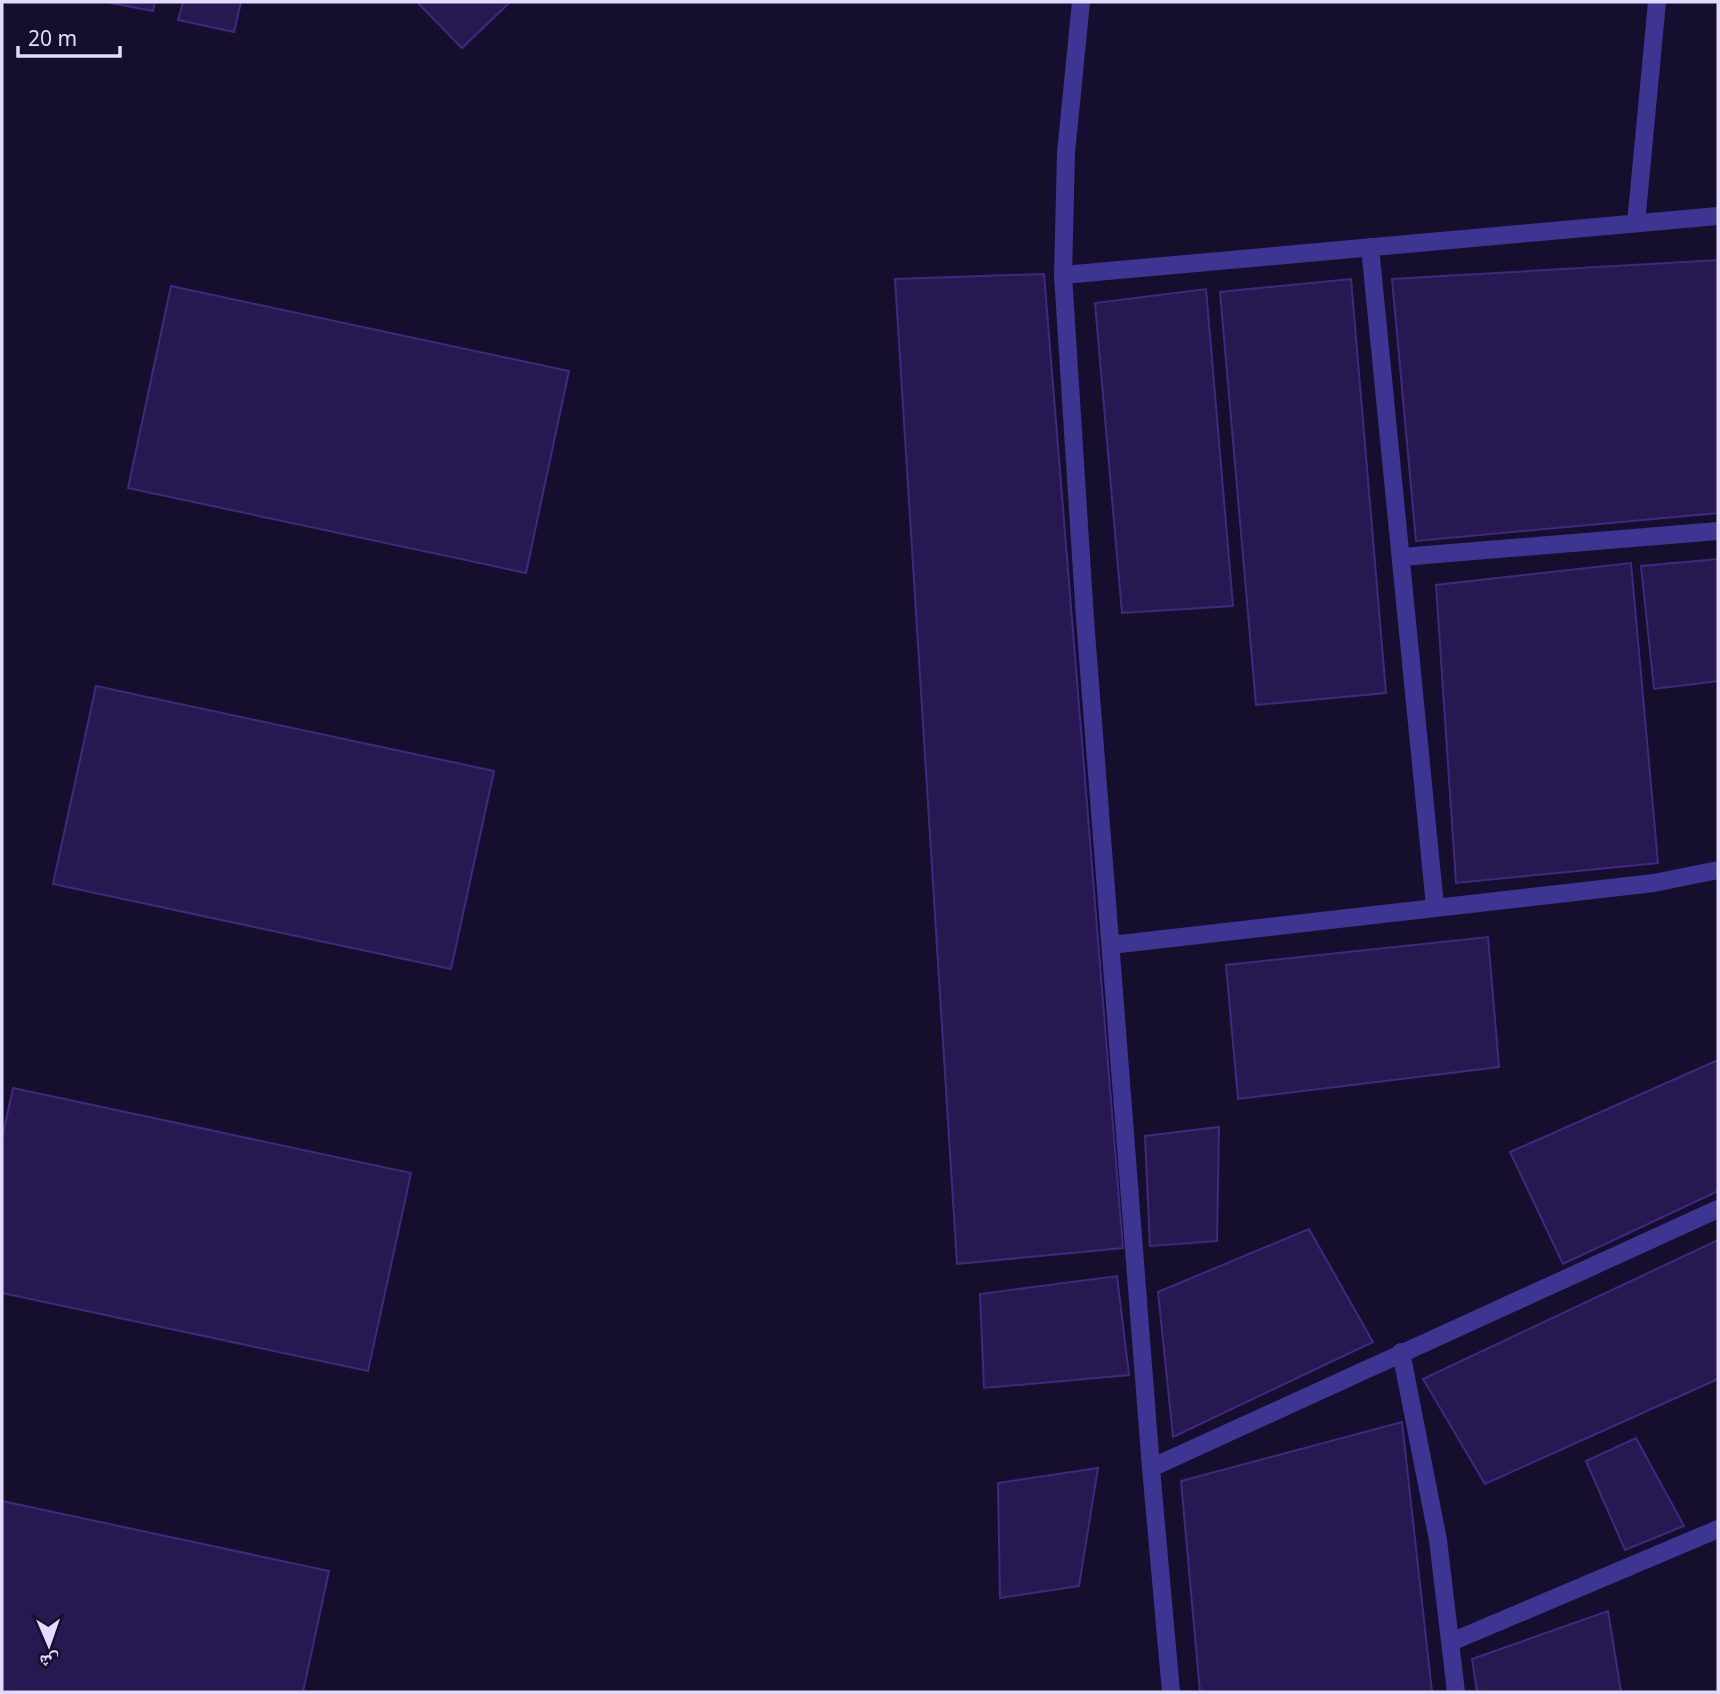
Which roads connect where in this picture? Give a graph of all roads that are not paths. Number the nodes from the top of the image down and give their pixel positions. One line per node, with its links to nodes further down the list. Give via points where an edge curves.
1 (1081, 2): 6 (street, via 1066,153)
2 (1657, 2): 4 (street)
3 (1718, 216): 4 (street)
4 (1636, 223): 5 (street)
5 (1370, 247): 6 (street); 8 (street)
6 (1063, 275): 11 (street, via 1084,619)
7 (1718, 531): 8 (street)
8 (1402, 557): 10 (street)
9 (1718, 870): 10 (street, via 1654,883)
10 (1435, 906): 11 (street)
11 (1111, 945): 14 (street)
12 (1718, 1209): 13 (street)
13 (1401, 1352): 14 (street); 16 (street, via 1438,1540)
14 (1151, 1468): 17 (street)
15 (1718, 1529): 16 (street)
16 (1451, 1642): 18 (street)
17 (1171, 1692)
18 (1456, 1692)

